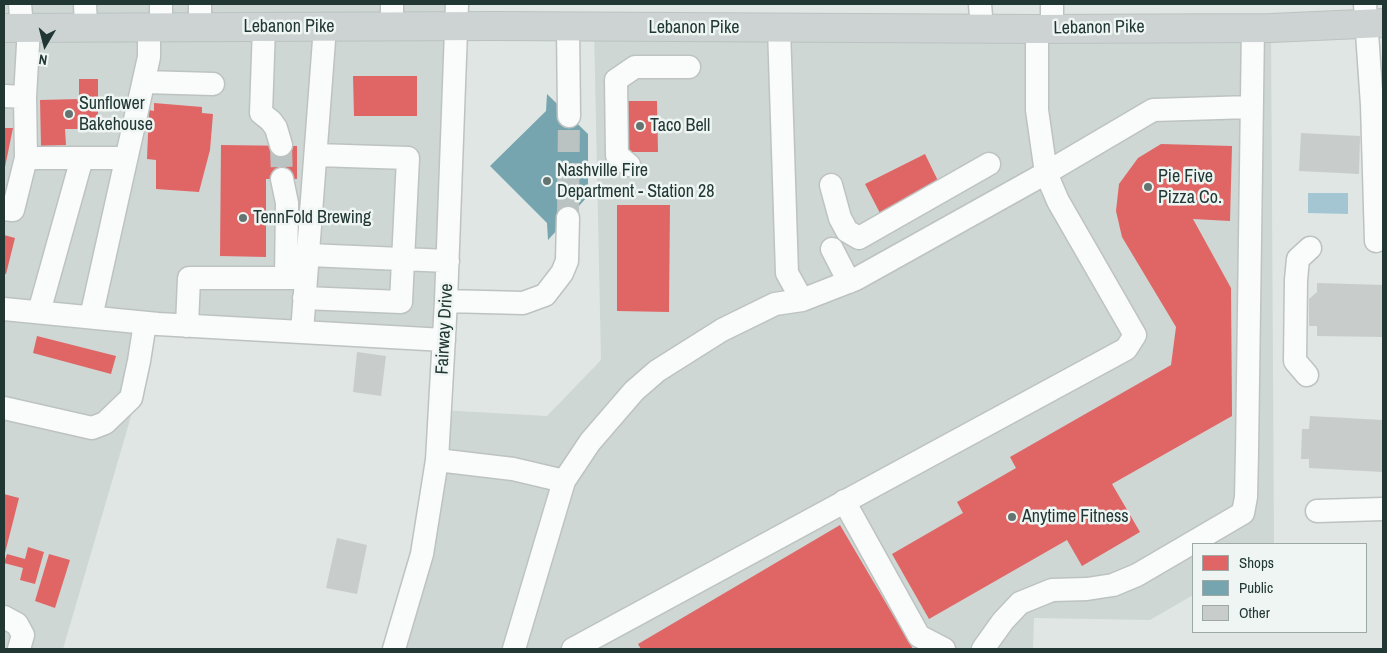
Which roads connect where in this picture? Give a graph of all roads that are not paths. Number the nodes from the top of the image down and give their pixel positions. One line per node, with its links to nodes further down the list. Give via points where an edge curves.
1 (392, 15): 2 (main road, Lebanon Pike); 10 (main road, Lebanon Pike)
2 (457, 15): 13 (main road, Lebanon Pike); 38 (street, Fairway Drive)
3 (85, 16): 7 (main road, Lebanon Pike); 9 (main road, Lebanon Pike)
4 (200, 16): 7 (main road, Lebanon Pike); 12 (main road, Lebanon Pike)
5 (981, 16): 8 (main road, Lebanon Pike); 14 (main road, Lebanon Pike)
6 (1371, 16): 11 (main road, Lebanon Pike); 33 (street)
7 (157, 20): 16 (street)
8 (1047, 20): 11 (main road, Lebanon Pike); 28 (street, via 1037,110)
9 (19, 22): 18 (street)
10 (325, 27): 12 (main road, Lebanon Pike); 22 (street)
11 (1253, 27): 19 (street)
12 (264, 28): 21 (street, via 261,113 276,128)
13 (568, 28): 14 (main road, Lebanon Pike); 20 (street)
14 (779, 28): 41 (street, via 787,273)
15 (689, 67): 27 (street, via 635,67 616,80 617,155)
16 (144, 82): 17 (street); 25 (street)
17 (213, 84)
18 (15, 97): 23 (street)
19 (1251, 107): 28 (street, via 1153,110); 63 (street, via 1247,461 1243,512 1137,575 1113,585 1052,590 1020,602)
20 (569, 116)
21 (281, 145)
22 (316, 155): 36 (street); 37 (street, via 408,158)
23 (26, 158): 24 (street); 31 (street)
24 (82, 158): 25 (street); 44 (street)
25 (126, 158): 45 (street)
26 (990, 164): 30 (street, via 859,238 847,231 840,218)
27 (630, 166)
28 (1046, 173): 39 (street); 54 (street, via 1058,201 1135,335 1126,349)
29 (282, 179): 40 (street)
30 (831, 185)
31 (8, 210)
32 (568, 218): 42 (street, via 567,261 545,295 523,303)
33 (1376, 240)
34 (1310, 248): 50 (street, via 1298,259 1296,280 1295,361)
35 (832, 249): 39 (street)
36 (308, 254): 37 (street); 40 (street)
37 (403, 259): 38 (street); 40 (street, via 401,302)
38 (448, 261): 42 (street, Fairway Drive)
39 (848, 282): 41 (street)
40 (299, 285): 47 (street, via 189,278); 48 (street)
41 (802, 300): 53 (street, via 775,304 722,330 657,371 634,391 590,442)
42 (446, 301): 49 (street, Fairway Drive)
43 (4, 309): 44 (street)
44 (39, 312): 45 (street)
45 (91, 317): 46 (street)
46 (145, 322): 47 (street); 51 (street, via 131,398 105,423 92,428)
47 (187, 326): 48 (street)
48 (302, 332): 49 (street)
49 (444, 340): 52 (street, Fairway Drive)
50 (1307, 375)
51 (4, 408)
52 (437, 460): 53 (street, via 513,469); 59 (street, Fairway Drive, via 422,554)
53 (564, 481): 60 (street)
54 (844, 501): 61 (street); 62 (street, via 919,636)
55 (1383, 509): 56 (street)
56 (1317, 511)
57 (4, 617): 58 (street, via 17,624 23,635)
58 (19, 649)
59 (394, 649)
60 (514, 649)
61 (573, 649)
62 (944, 649)
63 (982, 649)

